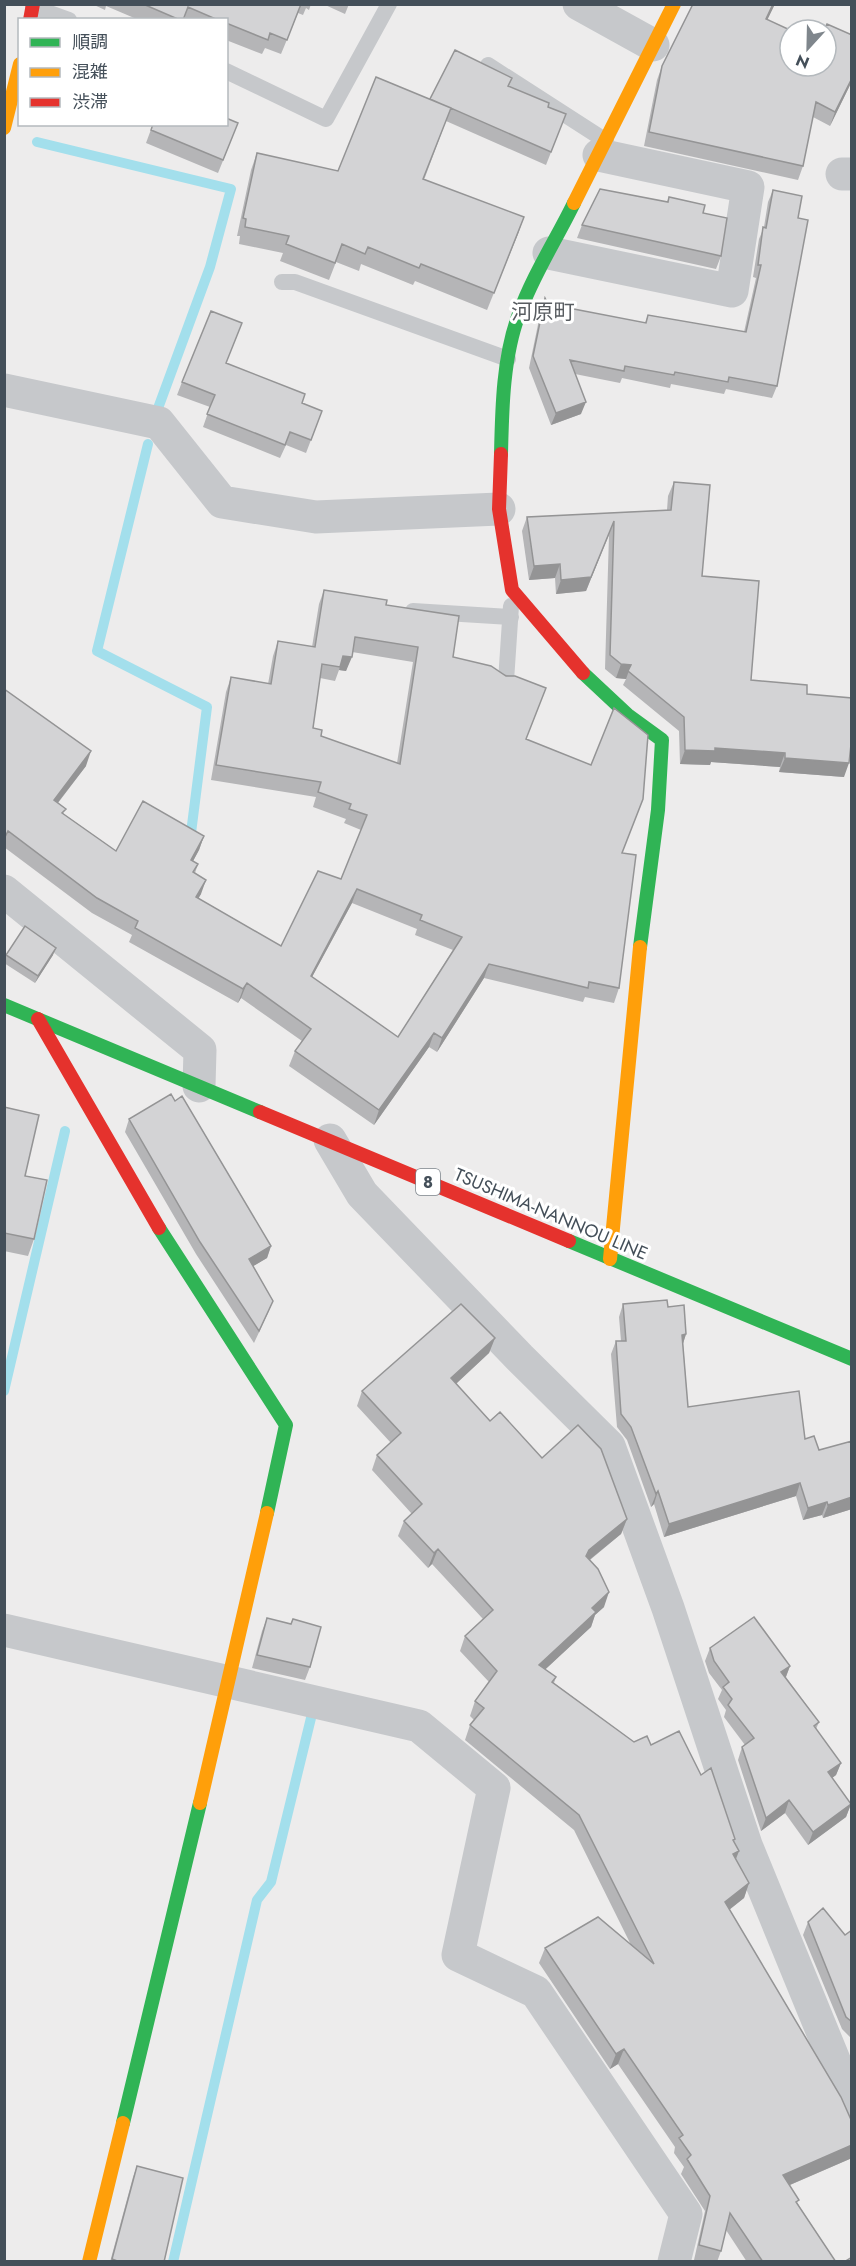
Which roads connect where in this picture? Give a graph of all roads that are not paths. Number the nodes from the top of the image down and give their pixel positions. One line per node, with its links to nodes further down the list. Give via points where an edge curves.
1 (388, 4): 9 (lane, via 326,119)
2 (579, 4): 6 (street)
3 (674, 4): 6 (street)
4 (32, 10): 5 (lane)
5 (62, 18)
6 (653, 45): 11 (street)
7 (488, 65): 11 (lane)
8 (18, 72): 10 (street)
9 (228, 72)
10 (4, 128)
11 (603, 148): 12 (street); 12 (street, via 748,187 732,291)
12 (549, 253): 14 (street, via 518,316)
13 (282, 282): 14 (lane, via 295,282)
14 (508, 359): 16 (street)
15 (4, 390): 16 (street, via 159,423 222,502 316,517)
16 (499, 509): 17 (street)
17 (513, 590): 19 (lane); 26 (street, via 580,671 628,716 662,740 662,782 622,1107)
18 (410, 611): 19 (lane)
19 (510, 617): 20 (lane)
20 (506, 681)
21 (4, 891): 24 (street, via 200,1050)
22 (4, 1005): 23 (street, TSUSHIMA-NANNOU LINE / 8)
23 (38, 1019): 24 (street, TSUSHIMA-NANNOU LINE / 8); 29 (street, via 180,1264 286,1425)
24 (199, 1086): 25 (street, TSUSHIMA-NANNOU LINE / 8)
25 (330, 1140): 26 (street, TSUSHIMA-NANNOU LINE / 8); 30 (street, via 362,1194 609,1446 668,1608 746,1845)
26 (610, 1259): 27 (street, TSUSHIMA-NANNOU LINE / 8)
27 (852, 1359)
28 (4, 1630): 29 (street)
29 (230, 1683): 31 (street); 32 (street, via 419,1726 494,1788 458,1955 536,1992 686,2214)
30 (852, 2104)
31 (89, 2262)
32 (674, 2262)

